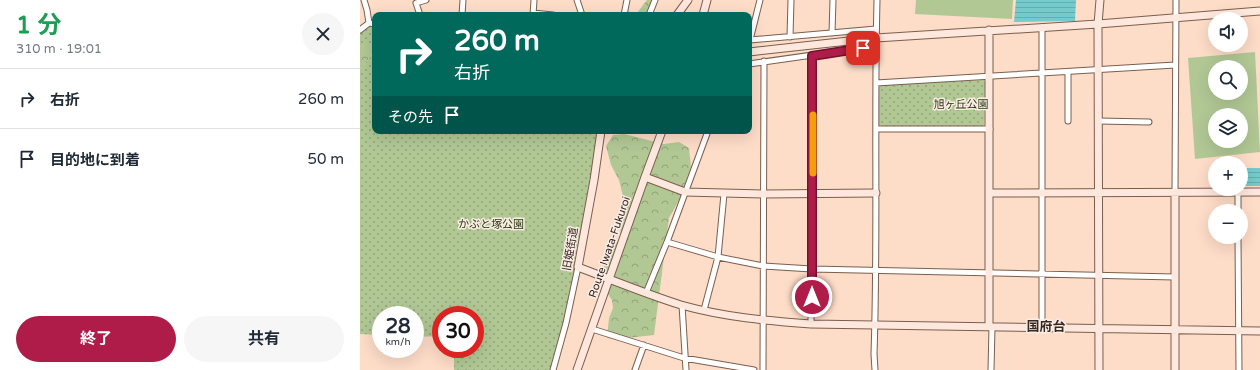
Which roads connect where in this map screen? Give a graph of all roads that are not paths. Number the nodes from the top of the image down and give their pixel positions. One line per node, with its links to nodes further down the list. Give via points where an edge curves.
1 (364, 0): 26 (street)
2 (426, 0): 17 (street, via 416,3)
3 (463, 0): 18 (street)
4 (534, 0): 19 (street)
5 (577, 0): 20 (street)
6 (627, 0): 21 (street)
7 (655, 0): 22 (street)
8 (688, 0): 23 (street)
9 (707, 0): 24 (street)
10 (760, 0): 33 (street)
11 (791, 0): 35 (street)
12 (833, 0): 34 (street)
13 (877, 0): 30 (street)
14 (1100, 0): 28 (street)
15 (1176, 0): 25 (street)
16 (1260, 11): 25 (street)
17 (419, 12)
18 (462, 12)
19 (533, 12)
20 (581, 12)
21 (625, 12)
22 (650, 12)
23 (679, 12)
24 (703, 12)
25 (1175, 17): 28 (street); 43 (street)
26 (369, 23): 27 (street); 31 (street)
27 (372, 24)
28 (1098, 24): 29 (street); 44 (street)
29 (1042, 27): 32 (street); 46 (street)
30 (876, 29): 34 (street); 36 (street)
31 (360, 30)
32 (989, 30): 36 (street); 47 (street)
33 (752, 32)
34 (832, 33): 35 (street)
35 (790, 37): 37 (street)
36 (876, 38): 38 (street); 39 (street)
37 (752, 40)
38 (876, 46): 40 (street); 48 (street)
39 (752, 52)
40 (812, 56): 41 (street); 61 (street)
41 (764, 61): 42 (street); 69 (street)
42 (752, 63)
43 (1175, 65): 44 (street); 59 (street)
44 (1098, 70): 45 (street); 50 (street)
45 (1068, 72): 46 (street); 49 (street)
46 (1042, 73): 47 (street); 64 (street)
47 (989, 76): 48 (street); 53 (street)
48 (876, 83): 52 (street)
49 (1068, 121)
50 (1098, 121): 51 (street); 65 (street)
51 (1149, 122)
52 (876, 129): 53 (street); 62 (street)
53 (990, 129): 63 (street)
54 (601, 134): 74 (street, 旧姫街道)
55 (661, 134): 57 (street, Route Iwata-Fukuroi)
56 (707, 134): 58 (street)
57 (645, 177): 58 (street); 81 (street, Route Iwata-Fukuroi)
58 (685, 192): 68 (street); 70 (street)
59 (1175, 192): 65 (street); 66 (street); 80 (street)
60 (1260, 192): 67 (street)
61 (812, 193): 62 (street); 69 (street); 75 (street)
62 (876, 193): 76 (street)
63 (989, 193): 64 (street); 77 (street)
64 (1042, 193): 65 (street); 78 (street)
65 (1099, 193): 79 (street)
66 (1208, 193)
67 (1248, 193)
68 (724, 194): 69 (street); 72 (street)
69 (763, 194): 73 (street)
70 (667, 242): 72 (street); 82 (street)
71 (1238, 244): 93 (street)
72 (718, 257): 73 (street); 84 (street)
73 (764, 266): 75 (street); 85 (street)
74 (578, 267): 81 (street); 97 (street, 旧姫街道)
75 (812, 269): 76 (street); 86 (street)
76 (875, 271): 77 (street); 87 (street)
77 (988, 273): 78 (street); 88 (street)
78 (1043, 274): 79 (street); 89 (street)
79 (1099, 275): 80 (street); 91 (street)
80 (1175, 277): 92 (street)
81 (609, 279): 82 (street); 90 (street, Route Iwata-Fukuroi)
82 (646, 293): 83 (street)
83 (682, 305): 84 (street); 96 (street)
84 (704, 310): 85 (street)
85 (764, 321): 86 (street); 102 (street)
86 (811, 324): 87 (street)
87 (875, 326): 88 (street); 103 (street)
88 (990, 327): 89 (street); 104 (street)
89 (1042, 328): 91 (street)
90 (592, 329): 95 (street); 98 (street, Route Iwata-Fukuroi)
91 (1099, 329): 92 (street); 105 (street)
92 (1175, 329): 93 (street); 106 (street)
93 (1239, 331): 94 (street); 107 (street)
94 (1260, 332)
95 (644, 345): 96 (street); 99 (street)
96 (684, 358): 100 (street); 101 (street)
97 (553, 370)
98 (577, 370)
99 (635, 370)
100 (686, 370)
101 (754, 370)
102 (763, 370)
103 (875, 370)
104 (991, 370)
105 (1099, 370)
106 (1175, 370)
107 (1239, 370)

